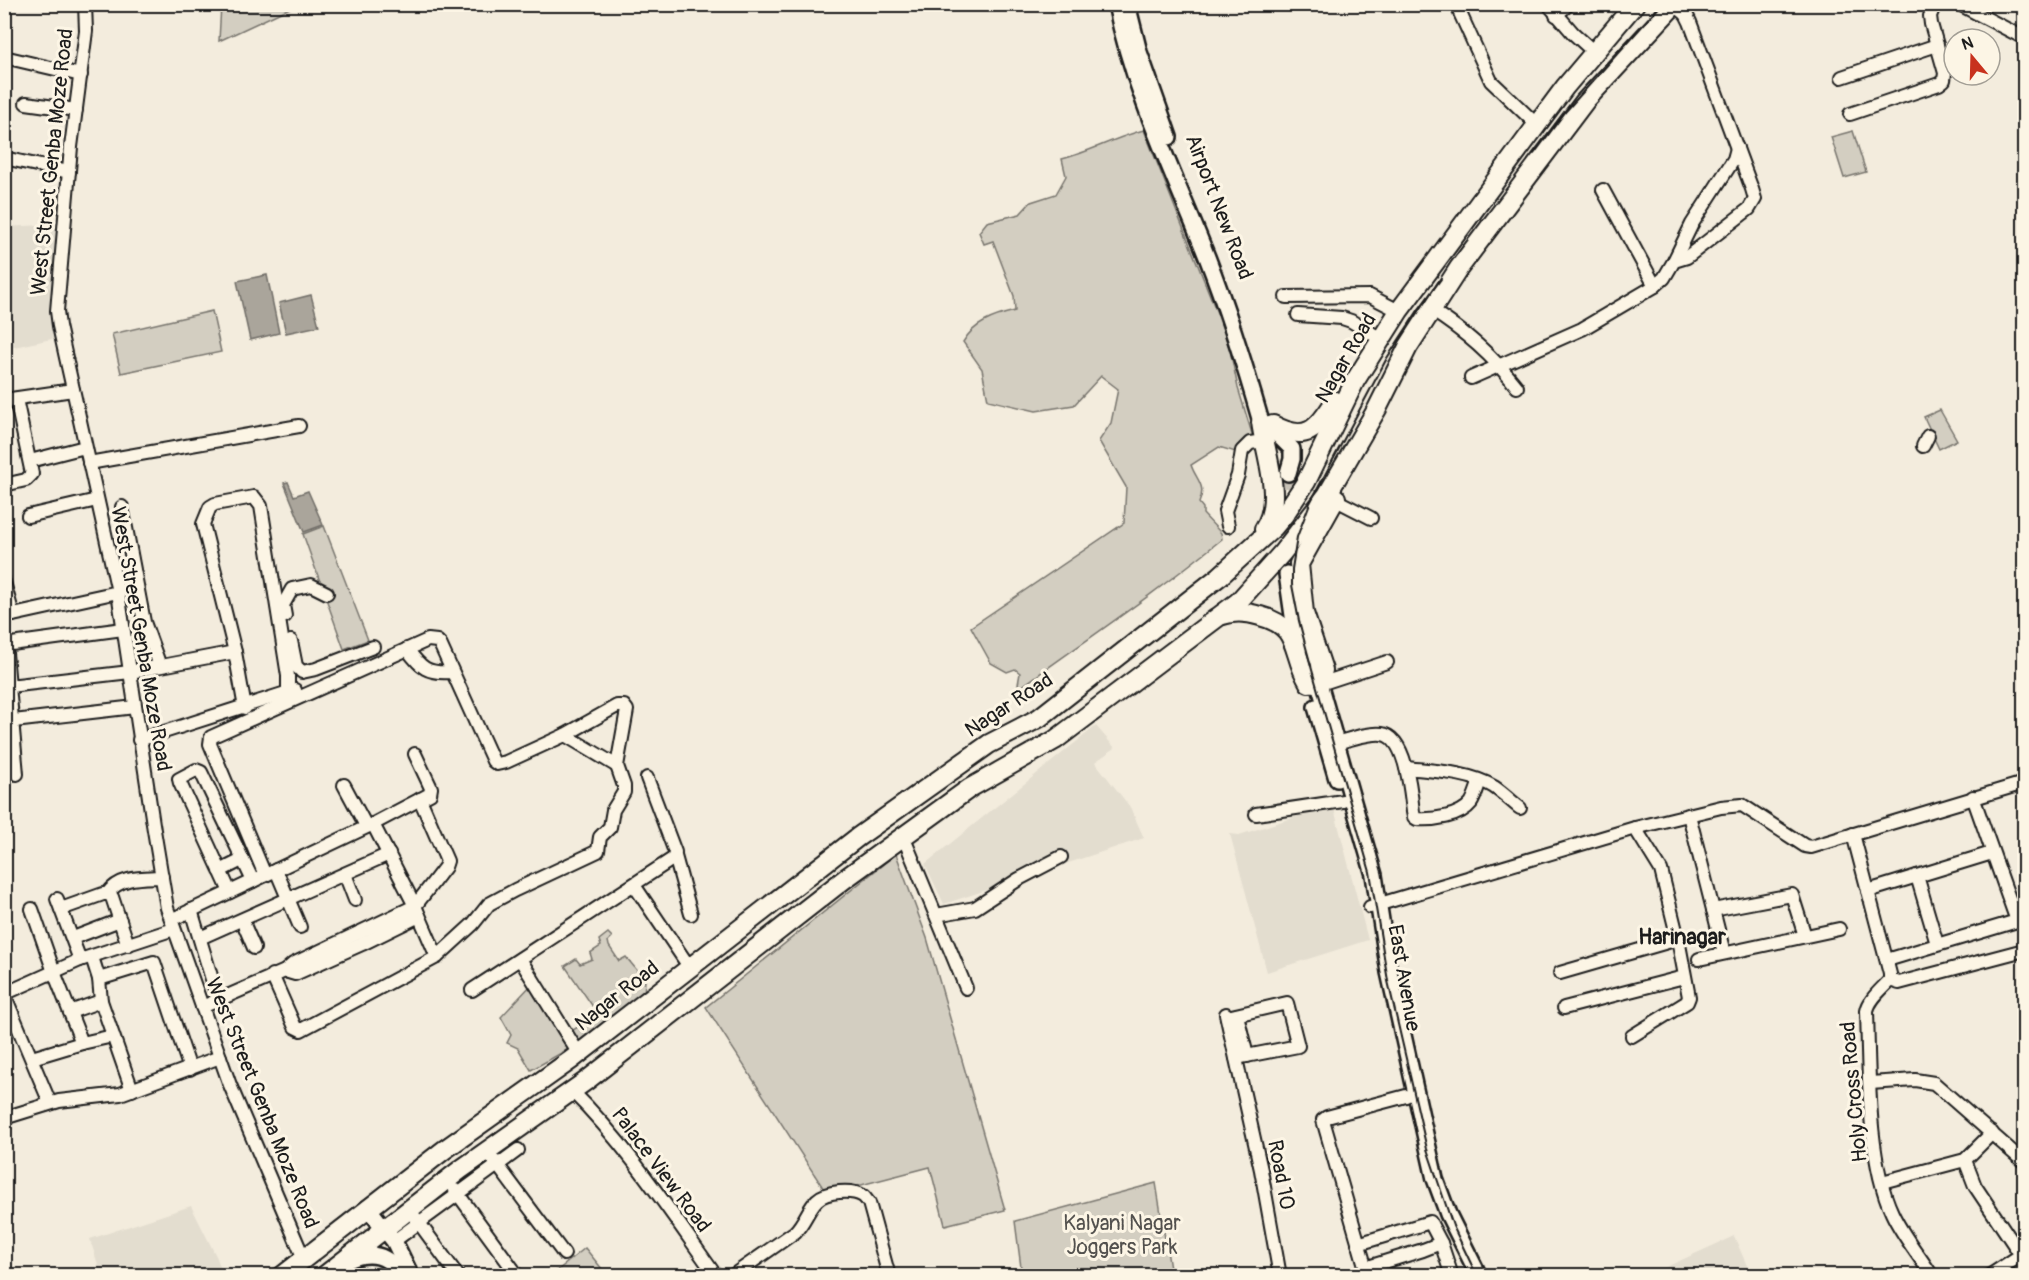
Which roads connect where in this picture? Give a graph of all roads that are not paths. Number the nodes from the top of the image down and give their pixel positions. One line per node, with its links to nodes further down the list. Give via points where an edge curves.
1 (85, 4): 18 (street, West Street Genba Moze Road)
2 (1116, 4): 42 (main road, Airport New Road, via 1144,102 1207,258)
3 (1127, 4): 42 (main road, Airport New Road, via 1154,98 1237,315)
4 (1458, 4): 23 (street, via 1491,81)
5 (1548, 4): 11 (street)
6 (1569, 4): 11 (street)
7 (1635, 4): 12 (highway, Nagar Road)
8 (1935, 4): 15 (street, via 1930,16)
9 (1959, 4): 13 (street)
10 (1675, 5): 14 (highway); 24 (street, via 1690,22)
11 (1556, 15): 16 (street)
12 (1622, 19): 14 (highway); 16 (highway, Nagar Road)
13 (2025, 38)
14 (1643, 39): 31 (highway, via 1585,101)
15 (1937, 45): 19 (street); 22 (street, via 1944,73 1939,84)
16 (1594, 52): 23 (highway, Nagar Road)
17 (4, 57): 18 (street)
18 (81, 75): 21 (street, West Street Genba Moze Road)
19 (1842, 77)
20 (26, 103): 21 (street)
21 (76, 110): 26 (street, West Street Genba Moze Road)
22 (1850, 114)
23 (1537, 125): 32 (highway, Nagar Road)
24 (1737, 148): 28 (street); 28 (street, via 1755,199 1753,205 1687,257)
25 (4, 158): 26 (street)
26 (69, 172): 39 (street, West Street Genba Moze Road, via 57,311)
27 (1603, 190): 29 (street)
28 (1674, 261): 29 (street)
29 (1655, 286): 35 (street, via 1582,329)
30 (1286, 297): 32 (street, via 1370,296)
31 (1431, 310): 35 (street, via 1450,321); 48 (highway, via 1377,409 1377,429)
32 (1399, 311): 34 (highway, Nagar Road)
33 (1298, 315): 34 (street, via 1342,318)
34 (1381, 339): 36 (highway, Nagar Road)
35 (1500, 365): 37 (street); 38 (street)
36 (1360, 374): 42 (highway, via 1344,387 1316,427 1298,435); 54 (highway, Nagar Road, via 1306,482 1284,515)
37 (1471, 378)
38 (1516, 387)
39 (72, 390): 40 (street); 43 (street, West Street Genba Moze Road)
40 (10, 399): 44 (street)
41 (299, 426): 45 (street)
42 (1266, 429): 46 (main road); 53 (street, via 1242,451 1225,511); 54 (highway, via 1273,508 1270,520)
43 (85, 447): 44 (street); 45 (street, West Street Genba Moze Road)
44 (30, 461): 47 (street, via 30,478)
45 (89, 464): 49 (street, West Street Genba Moze Road)
46 (1284, 477)
47 (4, 485)
48 (1331, 497): 52 (street); 60 (highway); 72 (highway, via 1299,564 1304,613 1323,670)
49 (97, 500): 51 (street); 57 (street, West Street Genba Moze Road)
50 (122, 507): 68 (street, via 144,622)
51 (28, 516)
52 (1371, 518)
53 (1228, 526)
54 (1251, 548): 84 (highway, Nagar Road, via 1039,718)
55 (1290, 573): 72 (main road, East Avenue)
56 (4, 582): 59 (street)
57 (118, 592): 59 (street); 61 (street, West Street Genba Moze Road)
58 (327, 593): 64 (street, via 311,585 292,589 283,605 296,666 302,672 316,669)
59 (9, 616)
60 (1221, 616): 72 (highway, via 1242,612 1285,627 1301,670); 91 (highway, via 1055,740)
61 (123, 629): 63 (street); 69 (street, West Street Genba Moze Road)
62 (4, 632): 63 (street)
63 (5, 645): 73 (street)
64 (373, 647)
65 (407, 649): 70 (street, via 427,671); 70 (street, via 428,640 437,641); 109 (street, via 211,737 210,744)
66 (235, 652): 68 (street); 74 (street, via 203,524 215,504 254,497 263,517); 76 (street)
67 (1387, 662): 72 (street)
68 (160, 666): 69 (street)
69 (130, 672): 73 (street); 75 (street, West Street Genba Moze Road)
70 (452, 672): 78 (street, via 497,764)
71 (320, 681): 74 (street)
72 (1313, 685): 80 (main road, East Avenue)
73 (9, 686): 77 (street)
74 (288, 693): 76 (street)
75 (135, 707): 77 (street); 79 (street, West Street Genba Moze Road)
76 (245, 708): 79 (street)
77 (8, 721): 85 (street)
78 (565, 735): 82 (street); 82 (street, via 616,706 624,706 628,715)
79 (140, 740): 112 (street, West Street Genba Moze Road)
80 (1332, 745): 83 (street, via 1385,734 1396,744); 94 (main road, East Avenue); 120 (main road, East Avenue, via 1374,875)
81 (415, 754): 93 (street, via 431,788 430,794)
82 (617, 766): 141 (street, via 624,792 613,810 610,827 600,837 598,851 489,904)
83 (1406, 768): 87 (street); 87 (street, via 1414,816 1418,819 1462,811 1472,802)
84 (949, 771): 88 (highway, Nagar Road); 91 (highway, via 951,787)
85 (17, 774)
86 (646, 778): 105 (street)
87 (1480, 781): 96 (street, via 1493,786)
88 (933, 783): 95 (highway, via 945,791); 146 (highway, Nagar Road)
89 (344, 785): 99 (street)
90 (2023, 787): 92 (street)
91 (963, 793): 95 (highway)
92 (1973, 797): 101 (street); 103 (street)
93 (420, 799): 99 (street); 124 (street, via 447,861)
94 (1343, 801): 97 (street); 120 (main road, East Avenue)
95 (947, 805): 102 (highway)
96 (1520, 808)
97 (1256, 814)
98 (1689, 815): 100 (street); 101 (street, via 1742,805 1811,848); 123 (street)
99 (370, 825): 104 (street); 109 (street)
100 (1635, 828): 120 (street); 135 (street, via 1661,870)
101 (1853, 834): 115 (street)
102 (903, 836): 126 (street); 171 (highway)
103 (1992, 853): 111 (street); 136 (street, via 2017,921)
104 (389, 854): 110 (street); 124 (street)
105 (675, 855): 114 (street); 125 (street)
106 (1061, 857): 126 (street, via 975,908)
107 (242, 860): 108 (street); 108 (street, via 201,772 190,773 179,779 180,783); 113 (street)
108 (220, 871): 116 (street)
109 (270, 873): 113 (street); 118 (street)
110 (345, 874): 118 (street); 119 (street)
111 (1917, 876): 115 (street); 136 (street)
112 (162, 878): 117 (street, via 130,879 112,887); 129 (street, West Street Genba Moze Road)
113 (253, 881): 116 (street)
114 (634, 885): 142 (street); 146 (street)
115 (1868, 891): 145 (street)
116 (230, 892): 122 (street)
117 (107, 894): 127 (street, via 112,897); 133 (street, via 59,904)
118 (289, 900): 128 (street); 130 (street)
119 (355, 900)
120 (1375, 905): 172 (main road, East Avenue, via 1379,973); 192 (main road, East Avenue, via 1435,1179)
121 (33, 909): 147 (street)
122 (191, 910): 129 (street); 134 (street)
123 (1713, 910): 132 (street, via 1792,895); 140 (street)
124 (417, 911): 141 (street); 149 (street)
125 (691, 914)
126 (936, 915): 153 (street)
127 (120, 920): 133 (street); 137 (street)
128 (242, 921): 134 (street); 138 (street)
129 (172, 924): 137 (street); 158 (street, West Street Genba Moze Road)
130 (300, 927)
131 (1839, 929): 132 (street)
132 (1804, 936): 140 (street)
133 (73, 938): 143 (street)
134 (200, 938): 156 (street)
135 (1678, 939): 148 (street); 150 (street)
136 (1937, 944): 145 (street)
137 (128, 945): 143 (street)
138 (254, 948)
139 (2025, 950): 152 (street, via 1899,983)
140 (1724, 953): 144 (street)
141 (437, 957): 149 (street, via 301,1030 296,1027)
142 (520, 958): 154 (street); 164 (street)
143 (86, 959): 147 (street); 151 (street)
144 (1699, 959)
145 (1887, 960): 152 (street)
146 (690, 968): 164 (highway, Nagar Road)
147 (54, 972): 155 (street); 160 (street)
148 (1560, 973)
149 (272, 975): 156 (street)
150 (1684, 976): 159 (street); 162 (street, via 1689,1000)
151 (99, 979): 157 (street); 168 (street, via 154,962)
152 (1890, 980): 169 (street, Holy Cross Road, via 1867,1006)
153 (966, 988)
154 (472, 990)
155 (4, 994): 167 (street)
156 (218, 999): 158 (street)
157 (101, 1001): 160 (street); 161 (street)
158 (202, 1007): 165 (street, West Street Genba Moze Road)
159 (1564, 1008)
160 (70, 1012): 163 (street)
161 (113, 1036): 163 (street); 170 (street)
162 (1632, 1036)
163 (82, 1043): 167 (street)
164 (579, 1053): 182 (highway, Nagar Road)
165 (220, 1057): 168 (street); 189 (street, West Street Genba Moze Road)
166 (1242, 1057): 166 (street, Road 10, via 1230,1015 1287,1003 1298,1046); 202 (street, Road 10, via 1242,1081)
167 (32, 1058): 173 (street)
168 (190, 1069): 170 (street)
169 (1870, 1083): 175 (street, via 1934,1083); 180 (street, Holy Cross Road)
170 (132, 1090): 173 (street)
171 (572, 1091): 177 (highway); 199 (street, Palace View Road, via 592,1111)
172 (1407, 1096): 186 (street, via 1323,1120); 192 (main road, East Avenue, via 1432,1202)
173 (50, 1103): 174 (street)
174 (4, 1118)
175 (1992, 1133): 178 (street); 179 (street)
176 (518, 1150): 177 (street)
177 (493, 1158): 181 (highway); 187 (street)
178 (1965, 1160): 180 (street); 188 (street, via 1975,1186)
179 (2025, 1162)
180 (1882, 1182): 203 (street, Holy Cross Road, via 1892,1214)
181 (453, 1187): 183 (highway); 198 (street)
182 (368, 1208): 184 (main road); 189 (highway, Nagar Road)
183 (414, 1216): 184 (highway); 197 (street)
184 (389, 1235): 190 (highway); 196 (main road)
185 (1441, 1243): 186 (street, via 1430,1222); 191 (street); 192 (street)
186 (1358, 1244): 191 (street)
187 (564, 1254)
188 (2023, 1254): 204 (street)
189 (304, 1259): 193 (highway, Nagar Road)
190 (339, 1264): 194 (highway); 195 (main road, via 377,1255 386,1258)
191 (1366, 1272)
192 (1465, 1273)
193 (282, 1275)
194 (324, 1275)
195 (400, 1275)
196 (411, 1275)
197 (458, 1275)
198 (518, 1275)
199 (716, 1275)
200 (732, 1275): 201 (street, via 795,1232 821,1196 850,1191 864,1196 869,1203)
201 (889, 1275)
202 (1280, 1275)
203 (1932, 1275)
204 (1989, 1275)

